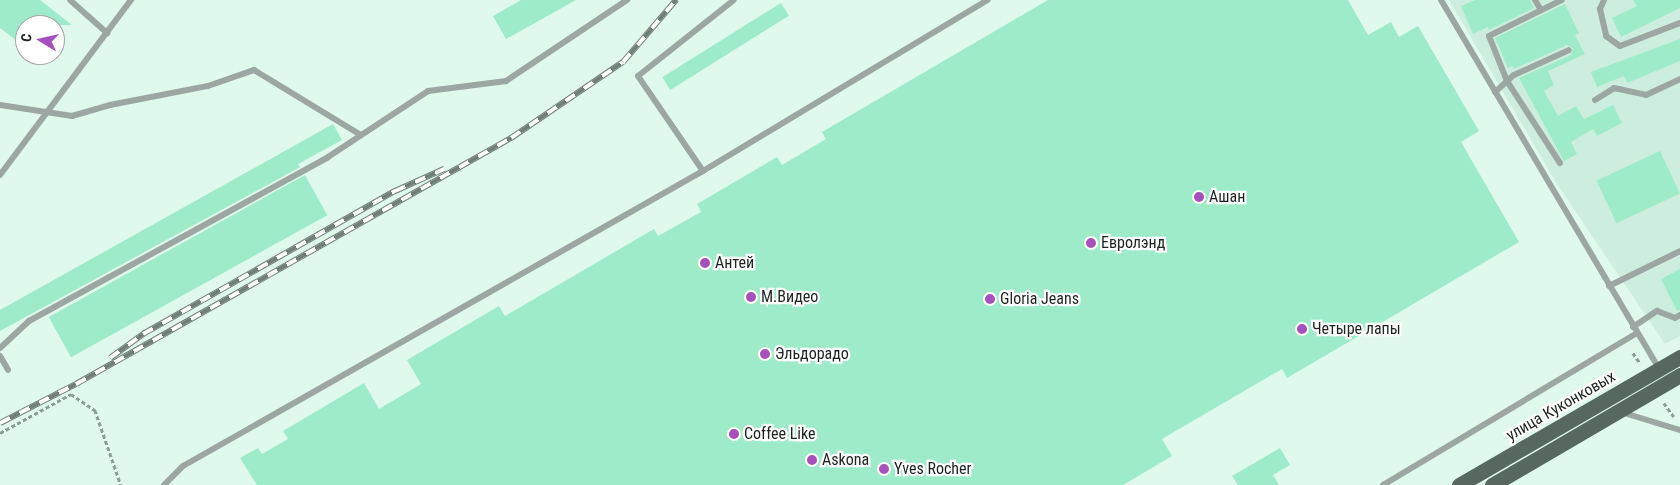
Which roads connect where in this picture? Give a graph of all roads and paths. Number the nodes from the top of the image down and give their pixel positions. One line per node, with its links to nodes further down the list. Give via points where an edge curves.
1 (70, 0): 12 (lane)
2 (131, 0): 12 (lane)
3 (627, 0): 20 (lane, via 506,81 428,91)
4 (734, 0): 22 (lane, via 638,76)
5 (988, 0): 22 (lane)
6 (1441, 0): 16 (lane)
7 (1535, 0): 10 (lane)
8 (1562, 0): 10 (lane)
9 (1604, 0): 11 (lane, via 1600,9 1606,36 1620,46)
10 (1541, 10): 15 (lane, via 1489,36)
11 (1680, 23)
12 (107, 33): 19 (lane)
13 (1569, 50): 15 (lane)
14 (1680, 79): 17 (lane, via 1646,95 1614,88)
15 (1507, 81): 16 (lane); 21 (lane)
16 (1495, 92): 25 (lane)
17 (1595, 100)
18 (0, 105): 19 (lane)
19 (46, 113): 20 (lane, via 72,116 110,105 208,86 254,70); 23 (lane)
20 (361, 135): 28 (lane, via 328,157 29,321)
21 (1560, 163)
22 (703, 171): 42 (lane, via 183,466)
23 (0, 175)
24 (1680, 251): 25 (lane)
25 (1609, 286): 27 (lane)
26 (1680, 315): 27 (lane, via 1675,318 1657,311)
27 (1635, 330): 33 (lane); 43 (lane)
28 (0, 348)
29 (1633, 353): 32 (path)
30 (0, 356): 34 (lane)
31 (1680, 357): 33 (main road, улица Куконковых)
32 (1640, 364)
33 (1659, 369): 35 (lane); 44 (main road, улица Куконковых)
34 (8, 370)
35 (1674, 379): 37 (main road, улица Куконковых)
36 (1664, 404): 38 (path)
37 (1618, 411): 39 (lane); 45 (main road, улица Куконковых)
38 (1675, 419)
39 (1680, 430)
40 (0, 433): 41 (path, via 71,394 95,410)
41 (121, 485)
42 (164, 485)
43 (1383, 485)
44 (1459, 485)
45 (1492, 485)

